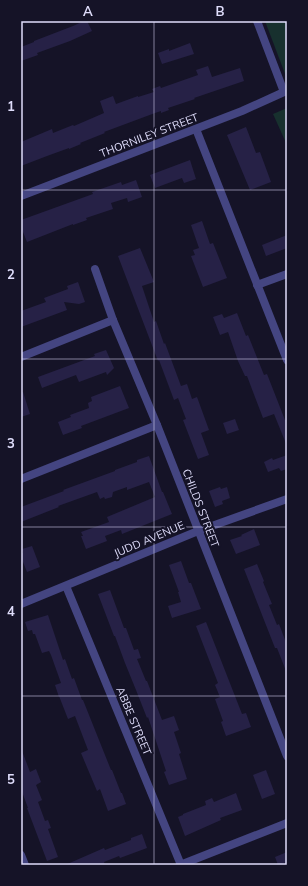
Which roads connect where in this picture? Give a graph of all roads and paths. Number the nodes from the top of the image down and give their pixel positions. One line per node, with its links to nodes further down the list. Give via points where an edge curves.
1 (257, 21): 2 (street, THORNILEY STREET, via 284,92)
2 (196, 129): 3 (street, THORNILEY STREET); 6 (street)
3 (21, 196)
4 (95, 269): 7 (street, CHILDS STREET)
5 (287, 274): 6 (street)
6 (257, 285): 9 (street)
7 (113, 320): 8 (street); 10 (street, CHILDS STREET)
8 (21, 357)
9 (287, 360)
10 (157, 425): 11 (street); 13 (street, CHILDS STREET)
11 (21, 479)
12 (287, 499): 13 (street, JUDD AVENUE)
13 (198, 531): 14 (street, JUDD AVENUE); 16 (street, CHILDS STREET)
14 (66, 586): 15 (street, JUDD AVENUE); 20 (street, ABBE STREET)
15 (21, 604)
16 (287, 756)
17 (287, 823): 20 (street)
18 (21, 856): 19 (street)
19 (25, 865)
20 (181, 865)

